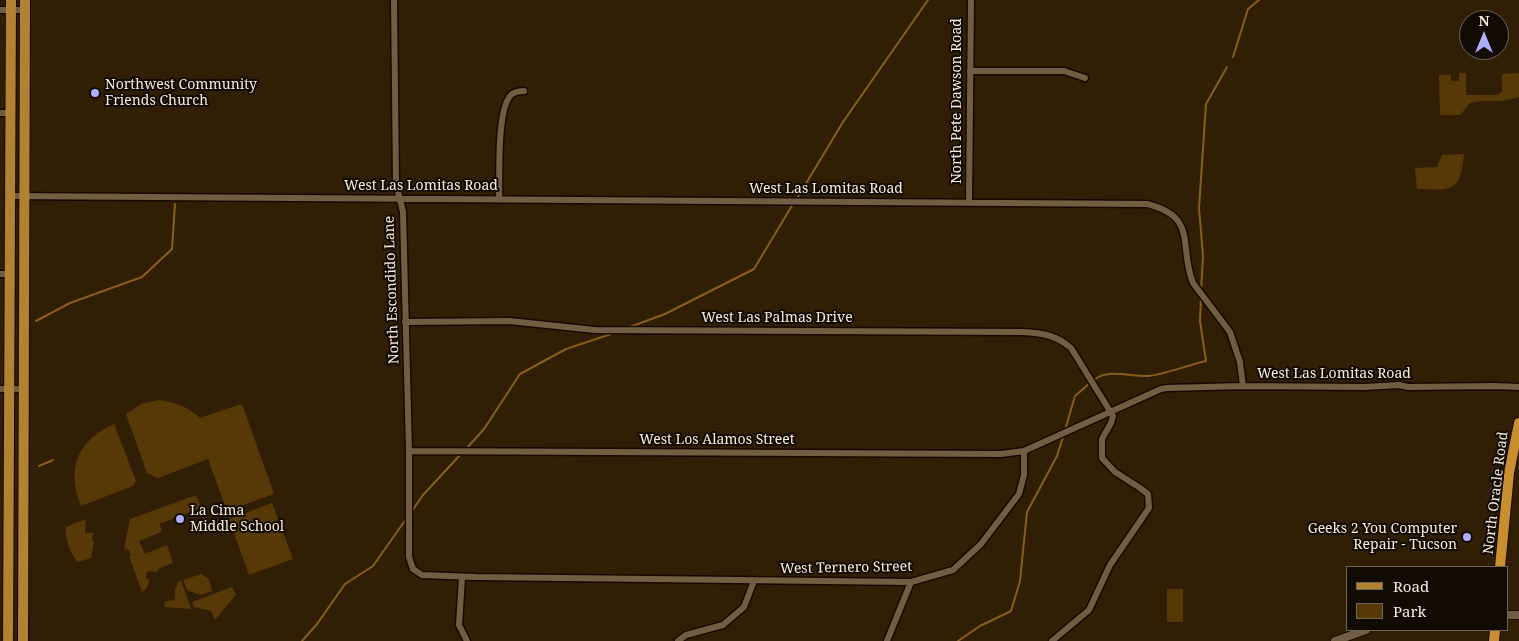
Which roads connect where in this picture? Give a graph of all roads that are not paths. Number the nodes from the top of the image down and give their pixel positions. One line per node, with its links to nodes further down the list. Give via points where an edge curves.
1 (394, 0): 11 (street, North Escondido Lane, via 396,183)
2 (970, 0): 5 (street, North Pete Dawson Road)
3 (25, 5): 4 (street); 10 (main road)
4 (7, 7): 8 (main road)
5 (970, 71): 6 (street, via 1064,71); 13 (street, North Pete Dawson Road)
6 (1085, 78)
7 (524, 91): 12 (street, via 512,94 507,101 501,124)
8 (5, 113): 9 (main road)
9 (10, 196): 10 (street, West Las Lomitas Road); 14 (main road)
10 (25, 196): 11 (street, West Las Lomitas Road); 19 (main road)
11 (400, 199): 12 (street, West Las Lomitas Road); 15 (street, North Escondido Lane)
12 (499, 199): 13 (street, West Las Lomitas Road)
13 (969, 202): 16 (street, West Las Lomitas Road, via 1147,204 1168,211 1183,230 1193,284 1230,332 1240,362)
14 (5, 274): 18 (main road)
15 (405, 322): 20 (street, West Las Palmas Drive, via 509,321 595,330 1042,333 1072,348); 22 (street, North Escondido Lane)
16 (1243, 386): 17 (street, West Las Lomitas Road); 20 (street, via 1167,388)
17 (1519, 387)
18 (5, 389): 19 (street); 29 (main road)
19 (24, 389): 32 (main road)
20 (1111, 411): 23 (street); 36 (street, via 1113,420 1102,439 1102,458 1115,472 1148,494 1149,508 1110,565 1089,610)
21 (1519, 423): 24 (highway, North Oracle Road, via 1509,473)
22 (409, 451): 23 (street, West Los Alamos Street, via 1002,454); 25 (street, North Escondido Lane, via 409,557 413,569)
23 (1024, 451): 28 (street, West Ternero Street, via 1024,474 1018,494 981,544 953,570)
24 (1500, 566)
25 (422, 576): 26 (street, West Ternero Street)
26 (462, 577): 27 (street, West Ternero Street); 33 (street, via 459,625)
27 (754, 581): 28 (street, West Ternero Street); 34 (street, via 744,607 723,625 686,634)
28 (911, 582): 35 (street)
29 (4, 588): 31 (main road)
30 (1363, 631): 37 (street)
31 (8, 641)
32 (23, 641)
33 (467, 641)
34 (678, 641)
35 (887, 641)
36 (1052, 641)
37 (1335, 641)

